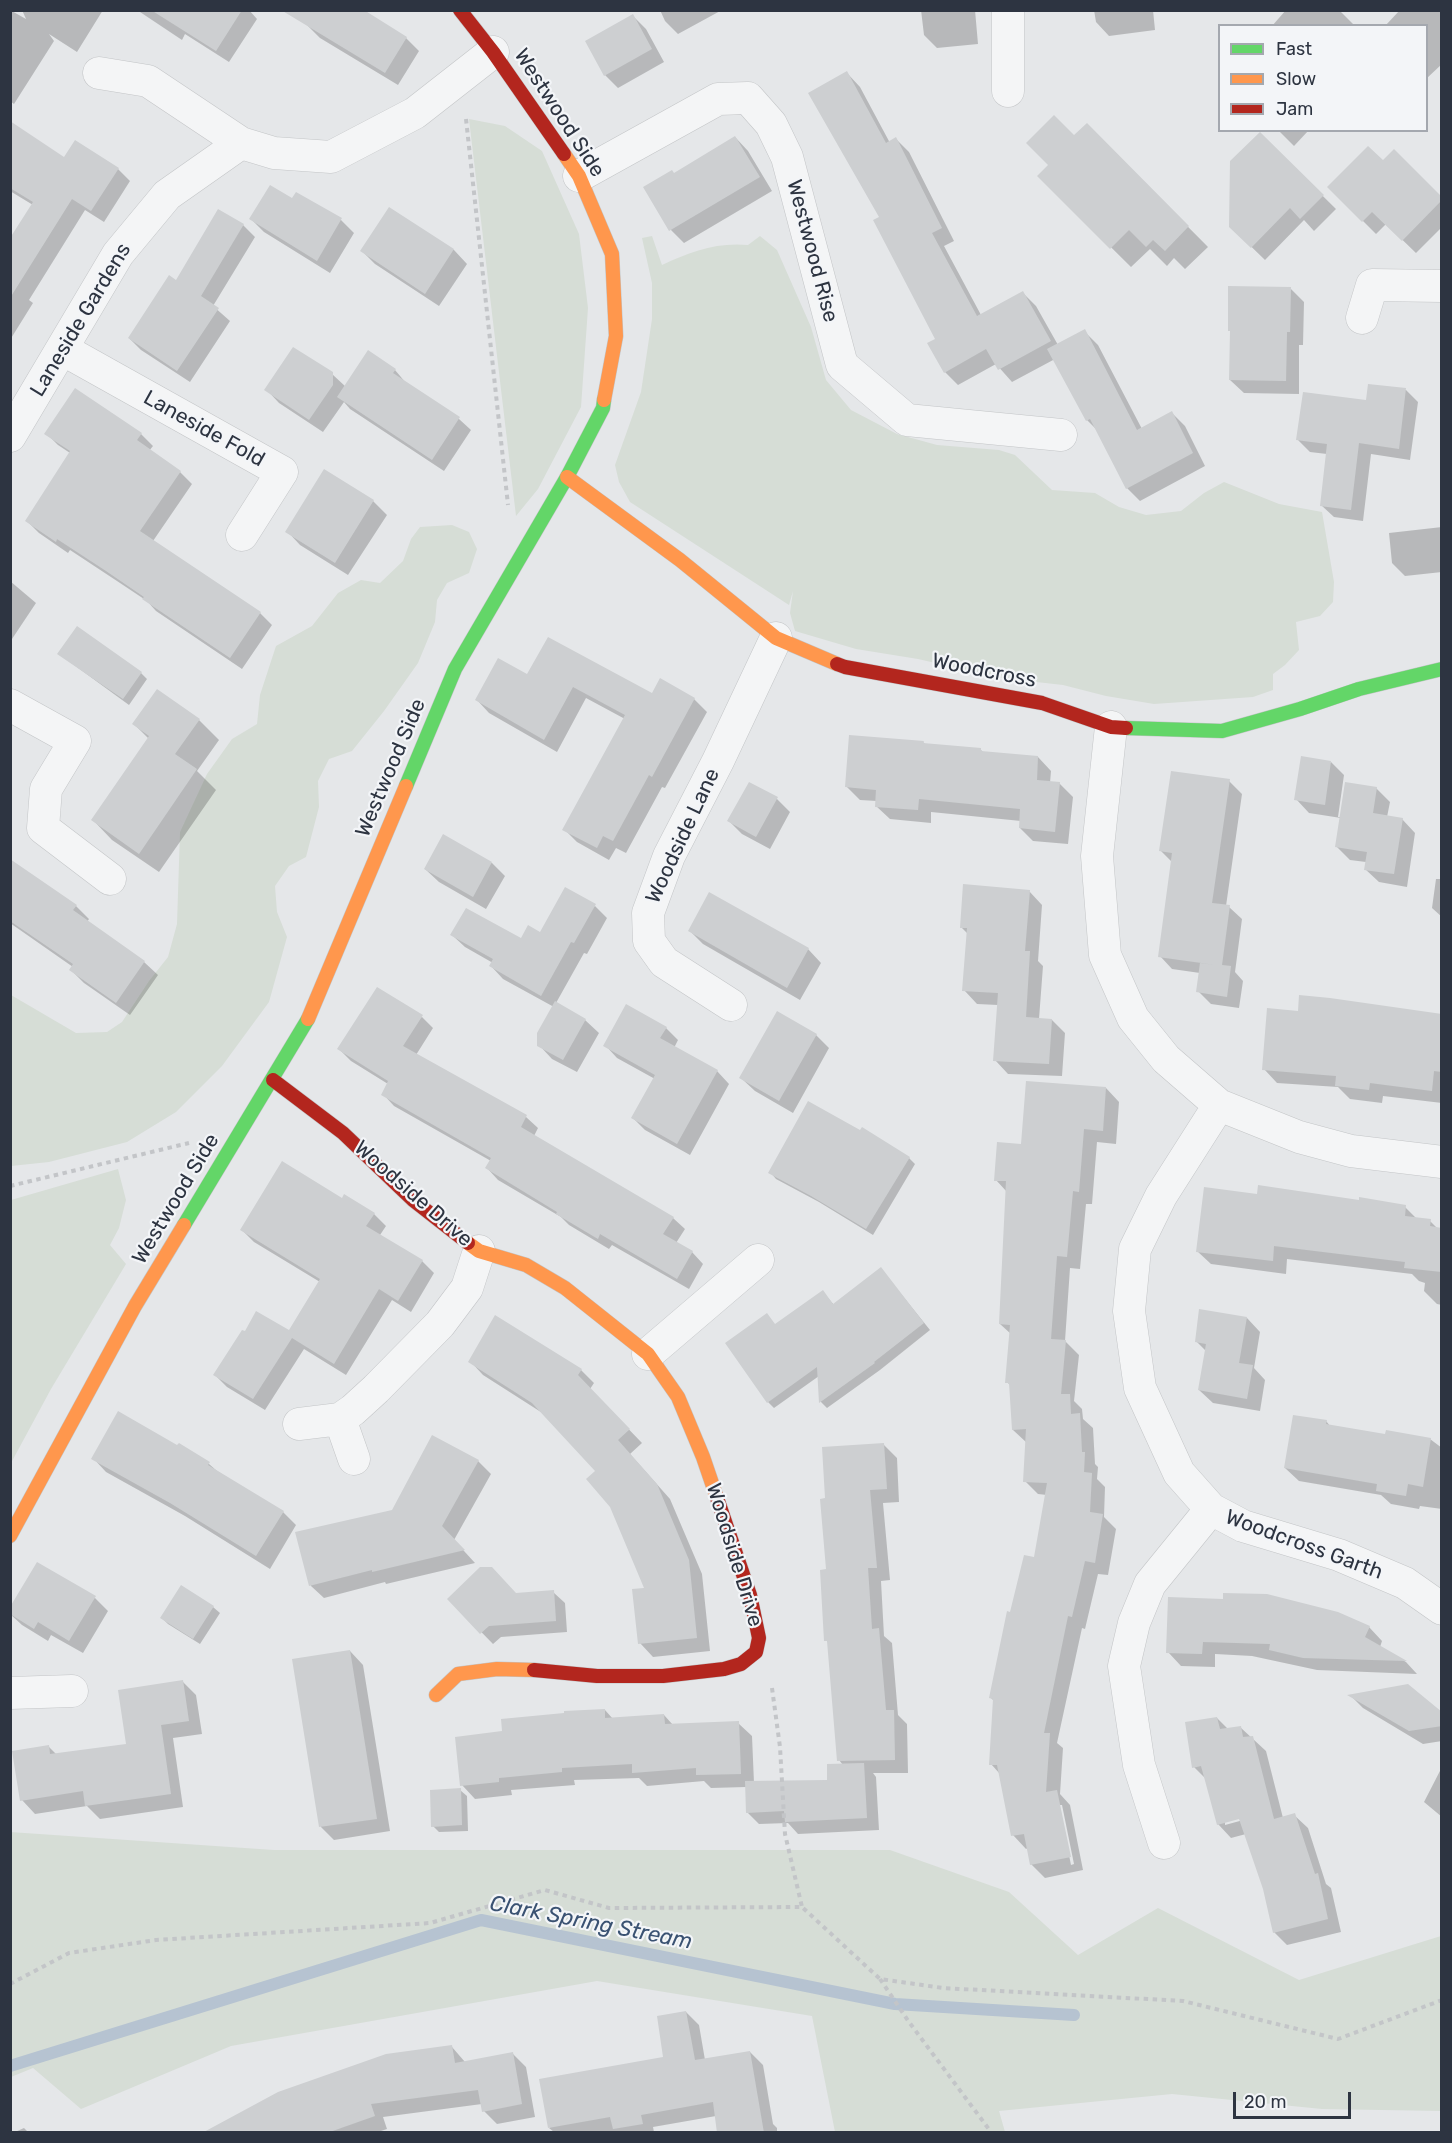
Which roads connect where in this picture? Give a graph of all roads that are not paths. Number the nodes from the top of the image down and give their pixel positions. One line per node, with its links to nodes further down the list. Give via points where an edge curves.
1 (460, 10): 3 (street, Westwood Side)
2 (1008, 10): 5 (street)
3 (493, 52): 6 (street, via 415,113 331,157 274,153); 7 (street, Westwood Side)
4 (99, 73): 6 (street, via 148,81)
5 (1008, 91)
6 (242, 144): 10 (street, Laneside Gardens, via 167,195 118,254)
7 (579, 176): 11 (street, Westwood Rise, via 718,99 748,98 771,124 787,157 842,365 907,420); 13 (street, Westwood Side, via 612,254 616,336 603,408)
8 (1442, 286): 9 (street, via 1372,285)
9 (1362, 318)
10 (62, 349): 12 (street, Laneside Gardens); 14 (street, Laneside Fold, via 282,472)
11 (1061, 435)
12 (10, 436)
13 (567, 477): 15 (street, Woodcross, via 680,560); 21 (street, Westwood Side, via 455,669 307,1022)
14 (242, 535)
15 (776, 638): 18 (street, Woodcross, via 845,667 1042,703); 20 (street, Woodside Lane, via 669,856 648,913 649,941 664,962)
16 (1442, 669): 18 (street, Woodcross, via 1359,689 1222,731)
17 (10, 705): 19 (street, via 75,741 46,789 43,828)
18 (1111, 727): 22 (street, via 1097,856 1105,955 1133,1018 1166,1059)
19 (110, 879)
20 (731, 1005)
21 (273, 1080): 24 (street, Woodside Drive, via 343,1133 413,1200); 31 (street, Westwood Side, via 135,1306)
22 (1219, 1105): 23 (street, via 1299,1137 1341,1148); 30 (street, Woodcross Garth, via 1161,1196 1135,1249 1129,1311 1140,1388 1179,1473)
23 (1442, 1162)
24 (479, 1251): 26 (street, Woodside Drive, via 526,1265 565,1288); 27 (street, via 467,1288 440,1324 376,1389)
25 (758, 1260): 26 (street)
26 (648, 1354): 35 (street, Woodside Drive, via 678,1397 710,1479 750,1594 759,1638 756,1652 741,1664 724,1669 663,1676 497,1669 458,1674)
27 (340, 1419): 28 (street); 29 (street)
28 (299, 1424)
29 (354, 1459)
30 (1211, 1509): 32 (street, Woodcross Garth, via 1243,1526 1339,1556 1405,1583); 36 (street, via 1150,1584 1134,1623 1124,1666 1139,1765)
31 (10, 1536)
32 (1442, 1609)
33 (72, 1691): 34 (street)
34 (10, 1693)
35 (436, 1695)
36 (1164, 1844)

